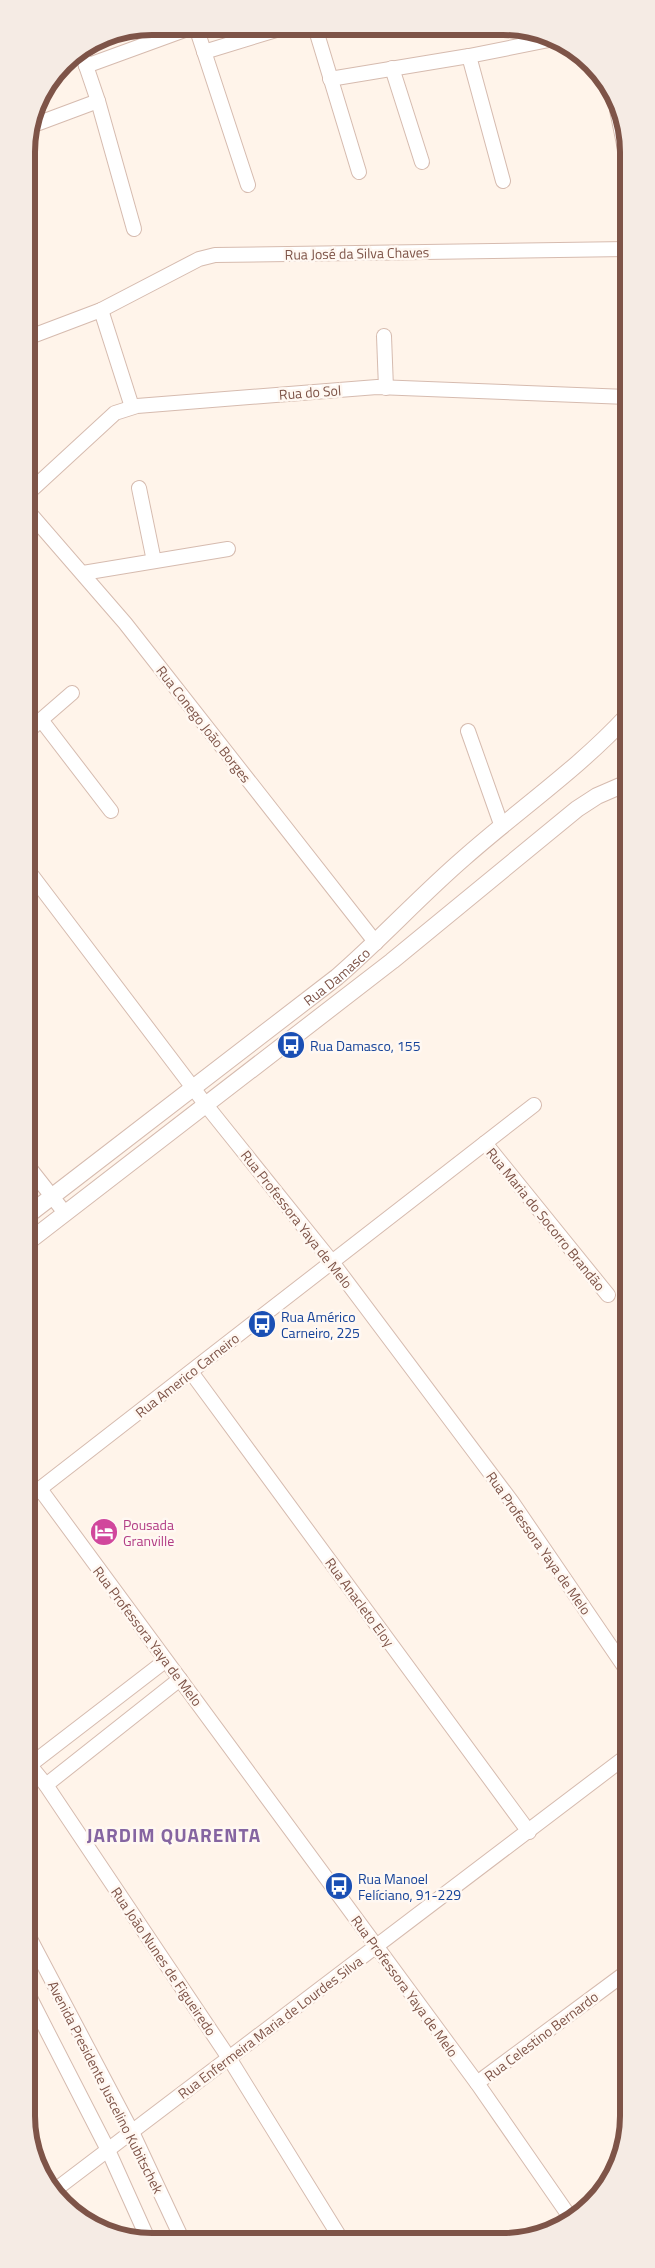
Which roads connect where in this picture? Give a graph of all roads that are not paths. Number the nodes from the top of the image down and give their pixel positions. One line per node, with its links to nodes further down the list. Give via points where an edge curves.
1 (170, 35): 9 (street)
2 (198, 35): 6 (street)
3 (260, 35): 6 (street)
4 (317, 35): 11 (street)
5 (542, 41): 7 (street)
6 (204, 52): 17 (street)
7 (468, 56): 10 (street); 16 (street)
8 (83, 58): 9 (street)
9 (86, 66): 12 (street)
10 (392, 68): 11 (street); 14 (street)
11 (330, 79): 15 (street)
12 (98, 101): 13 (street); 18 (street)
13 (39, 123)
14 (422, 162)
15 (359, 172)
16 (504, 181)
17 (248, 185)
18 (134, 228)
19 (620, 249): 20 (street, Rua José da Silva Chaves, via 214,255 199,258)
20 (101, 310): 21 (street, Rua José da Silva Chaves); 25 (street)
21 (35, 335)
22 (384, 336): 23 (street)
23 (386, 388): 24 (street, Rua do Sol); 25 (street, Rua do Sol, via 173,401)
24 (620, 397)
25 (132, 407): 26 (street, Rua do Sol, via 107,421)
26 (35, 487)
27 (139, 488): 30 (street)
28 (35, 519): 31 (street, Rua Conego João Borges)
29 (228, 549): 30 (street)
30 (154, 561): 31 (street)
31 (84, 573): 41 (street, Rua Conego João Borges)
32 (72, 693): 33 (street)
33 (42, 721): 35 (street); 38 (street)
34 (620, 722): 39 (street, Rua Damasco)
35 (35, 726)
36 (468, 731): 39 (street)
37 (620, 786): 43 (street, Rua Damasco, via 577,809 392,961)
38 (111, 811)
39 (502, 827): 41 (street, Rua Damasco, via 464,858)
40 (35, 879): 42 (street, Rua Professora Yaya de Melo)
41 (376, 944): 42 (street, Rua Damasco)
42 (193, 1086): 43 (street, Rua Professora Yaya de Melo); 47 (street, Rua Damasco)
43 (206, 1105): 49 (street, Rua Damasco); 51 (street, Rua Professora Yaya de Melo)
44 (534, 1105): 45 (street, Rua Americo Carneiro)
45 (485, 1143): 51 (street, Rua Americo Carneiro); 52 (street, Rua Maria do Socorro Brandão)
46 (35, 1175): 47 (street)
47 (52, 1196): 48 (street, Rua Damasco); 49 (street)
48 (35, 1209)
49 (65, 1213): 50 (street, Rua Damasco)
50 (35, 1237)
51 (332, 1262): 53 (street, Rua Americo Carneiro); 56 (street, Rua Professora Yaya de Melo, via 512,1502)
52 (608, 1295)
53 (191, 1372): 54 (street, Rua Americo Carneiro); 63 (street, Rua Anacleto Eloy)
54 (40, 1489): 55 (street, Rua Americo Carneiro); 57 (street, Rua Professora Yaya de Melo)
55 (35, 1493)
56 (620, 1660)
57 (165, 1662): 58 (street, Rua Professora Yaya de Melo); 59 (street)
58 (180, 1679): 62 (street); 64 (street, Rua Professora Yaya de Melo)
59 (35, 1760)
60 (620, 1762): 63 (street, Rua Enfermeira Maria de Lourdes Silva)
61 (35, 1771): 62 (street, Rua João Nunes de Figueiredo)
62 (46, 1785): 68 (street, Rua João Nunes de Figueiredo)
63 (529, 1832): 64 (street, Rua Enfermeira Maria de Lourdes Silva)
64 (377, 1947): 68 (street, Rua Enfermeira Maria de Lourdes Silva); 69 (street, Rua Professora Yaya de Melo)
65 (35, 1948): 70 (street, Avenida Presidente Juscelino Kubitschek)
66 (620, 1977): 69 (street, Rua Celestino Bernardo)
67 (35, 2008): 71 (street, Avenida Presidente Juscelino Kubitschek)
68 (229, 2058): 70 (street, Rua Enfermeira Maria de Lourdes Silva); 76 (street, Rua João Nunes de Figueiredo)
69 (477, 2083): 73 (street, Rua Professora Yaya de Melo)
70 (132, 2132): 71 (street, Rua Enfermeira Maria de Lourdes Silva); 75 (street, Avenida Presidente Juscelino Kubitschek)
71 (108, 2150): 72 (street, Rua Enfermeira Maria de Lourdes Silva); 74 (street, Avenida Presidente Juscelino Kubitschek)
72 (59, 2187)
73 (567, 2213)
74 (145, 2233)
75 (179, 2233)
76 (337, 2233)

